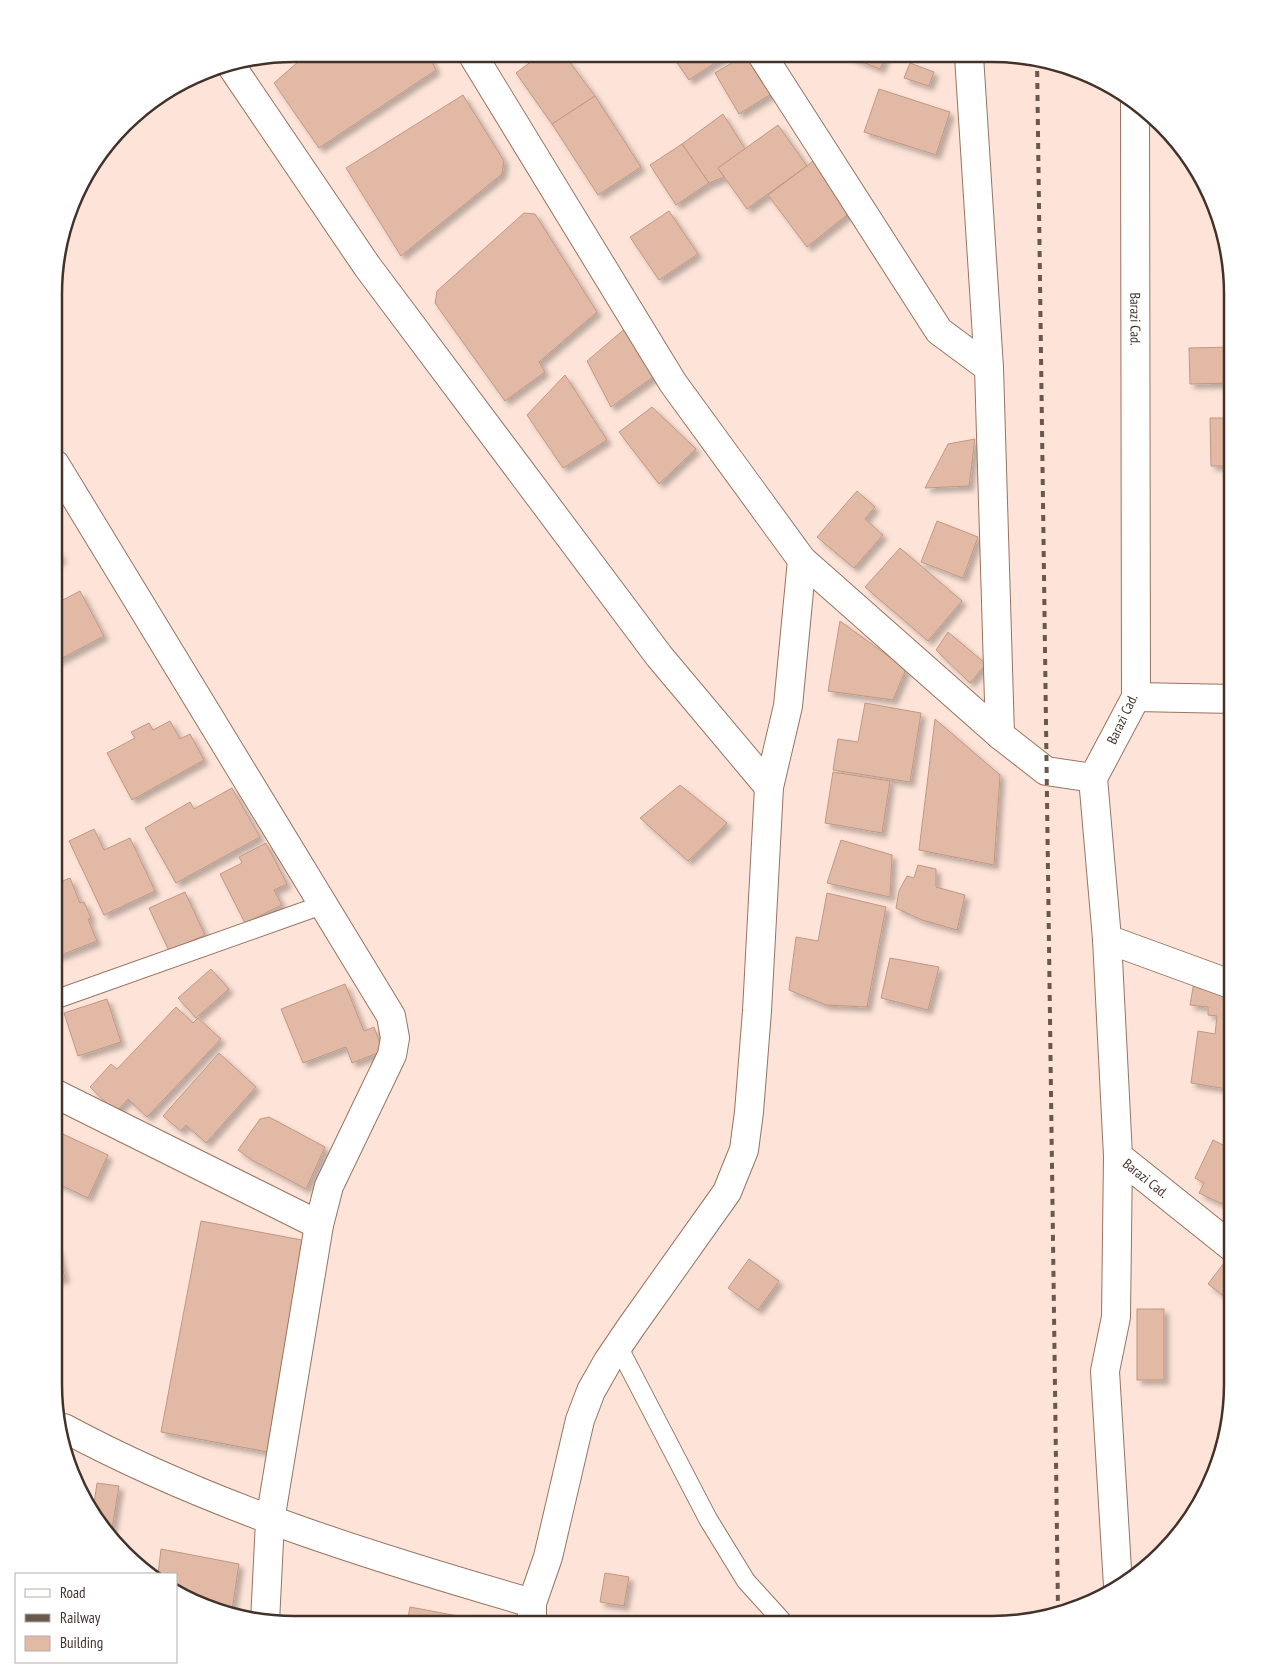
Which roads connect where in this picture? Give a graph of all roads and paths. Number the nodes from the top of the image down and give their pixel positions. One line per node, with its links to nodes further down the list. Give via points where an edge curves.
1 (477, 62): 8 (street, via 673,383)
2 (766, 62): 6 (street, via 939,332)
3 (969, 62): 6 (street)
4 (234, 70): 13 (street, via 385,290 659,656)
5 (1135, 112): 9 (street, Barazi Cad.)
6 (989, 368): 11 (street)
7 (62, 474): 14 (street)
8 (802, 560): 11 (street); 13 (street, via 788,706)
9 (1136, 696): 10 (street); 12 (street, Barazi Cad.)
10 (1224, 699)
11 (1000, 735): 12 (street, via 1046,771)
12 (1093, 778): 15 (street, Barazi Cad.)
13 (769, 787): 22 (street, via 757,1011 744,1150 727,1192)
14 (322, 904): 17 (lane); 20 (street, via 391,1016 395,1038 392,1055 329,1186)
15 (1107, 939): 16 (street); 19 (street, Barazi Cad.)
16 (1224, 982)
17 (62, 997)
18 (62, 1097): 20 (street)
19 (1118, 1156): 21 (street, Barazi Cad.); 25 (street, via 1116,1317 1105,1371)
20 (319, 1225): 24 (street)
21 (1224, 1241)
22 (618, 1346): 26 (street, via 591,1391 580,1420); 28 (lane, via 708,1519 746,1580)
23 (67, 1430): 24 (street, via 115,1456)
24 (270, 1521): 26 (street, via 435,1575); 27 (street)
25 (1118, 1578)
26 (532, 1613)
27 (265, 1614)
28 (777, 1616)

